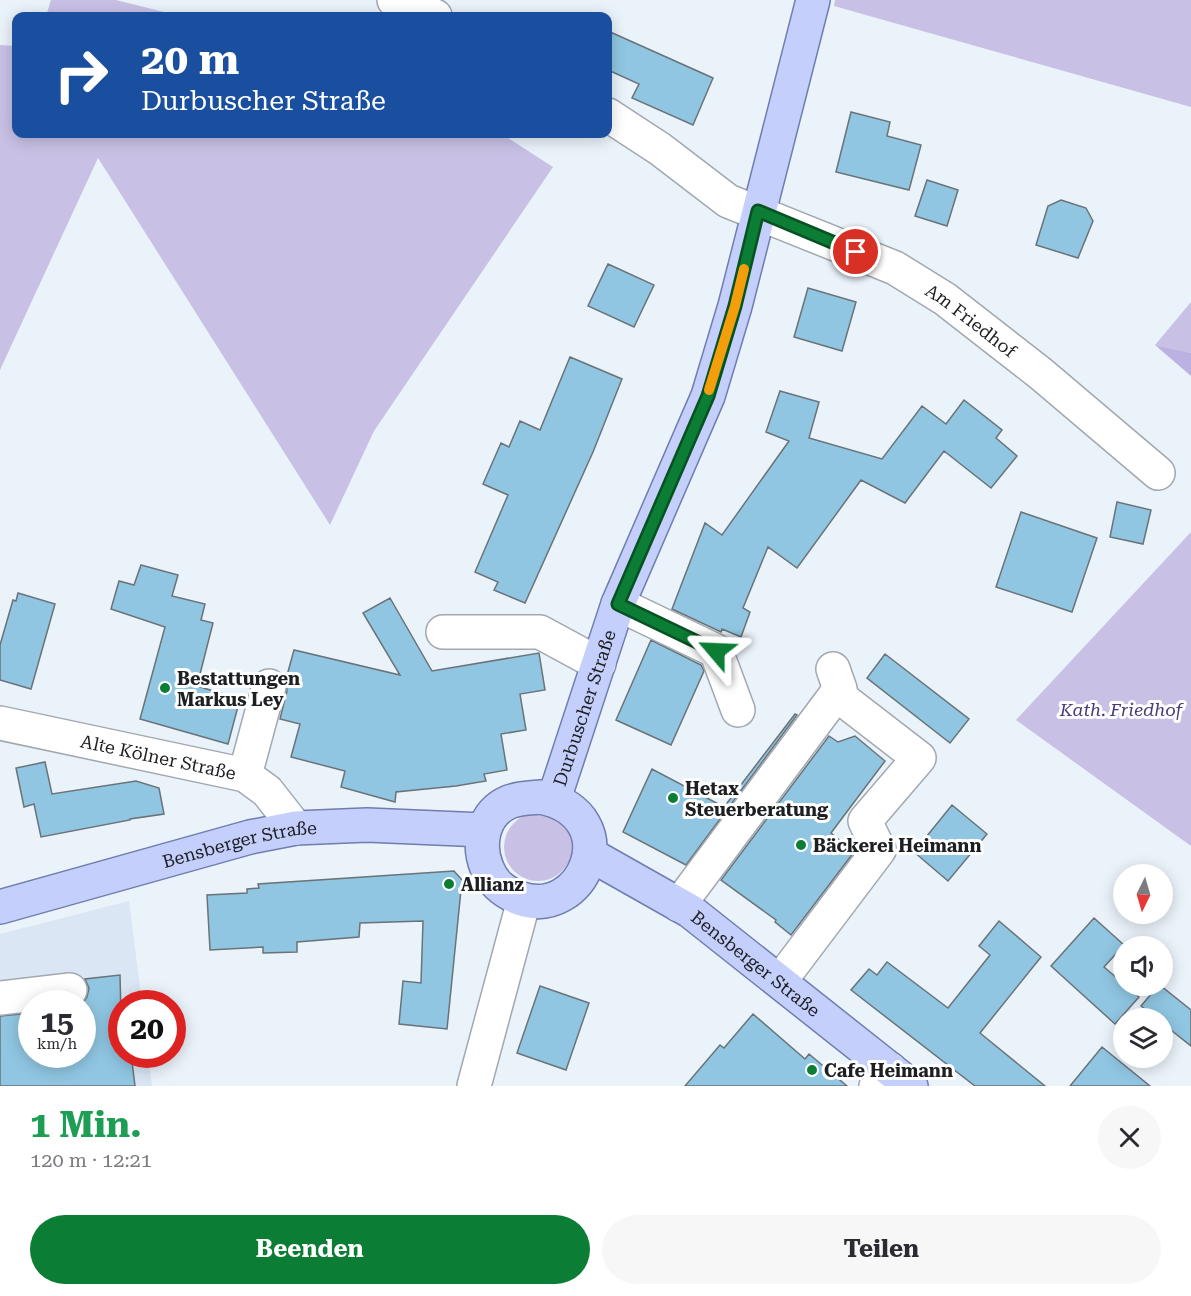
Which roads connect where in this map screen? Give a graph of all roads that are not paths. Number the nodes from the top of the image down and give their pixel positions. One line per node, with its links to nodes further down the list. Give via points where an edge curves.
1 (394, 0): 3 (street)
2 (813, 0): 5 (main road, Durbuscher Straße)
3 (425, 12)
4 (612, 118): 5 (street, Am Friedhof, via 728,201)
5 (758, 211): 6 (street, Am Friedhof, via 895,268 945,298); 7 (main road, Durbuscher Straße, via 708,396)
6 (1158, 474)
7 (618, 604): 9 (main road, Durbuscher Straße); 11 (street, via 716,651)
8 (443, 632): 9 (street, via 540,632)
9 (598, 664): 14 (main road, Durbuscher Straße)
10 (269, 686): 13 (street)
11 (738, 710)
12 (0, 723): 13 (street, Alte Kölner Straße)
13 (245, 775): 15 (street, Alte Kölner Straße, via 267,791)
14 (554, 799): 16 (main road, via 541,796 507,803 489,817); 17 (main road, via 582,822 589,836)
15 (296, 828): 16 (main road, Bensberger Straße, via 367,825); 19 (main road, Bensberger Straße, via 239,840)
16 (484, 830): 18 (main road, via 482,857 488,872 496,885)
17 (591, 855): 18 (main road, via 570,889 540,902); 20 (main road, Bensberger Straße)
18 (524, 900): 25 (street)
19 (0, 908)
20 (685, 908): 21 (main road, Bensberger Straße); 21 (street, via 840,690 919,758 865,821 879,850)
21 (780, 981): 24 (main road, Bensberger Straße)
22 (18, 996): 23 (street)
23 (0, 998)
24 (893, 1080)
25 (474, 1086)

